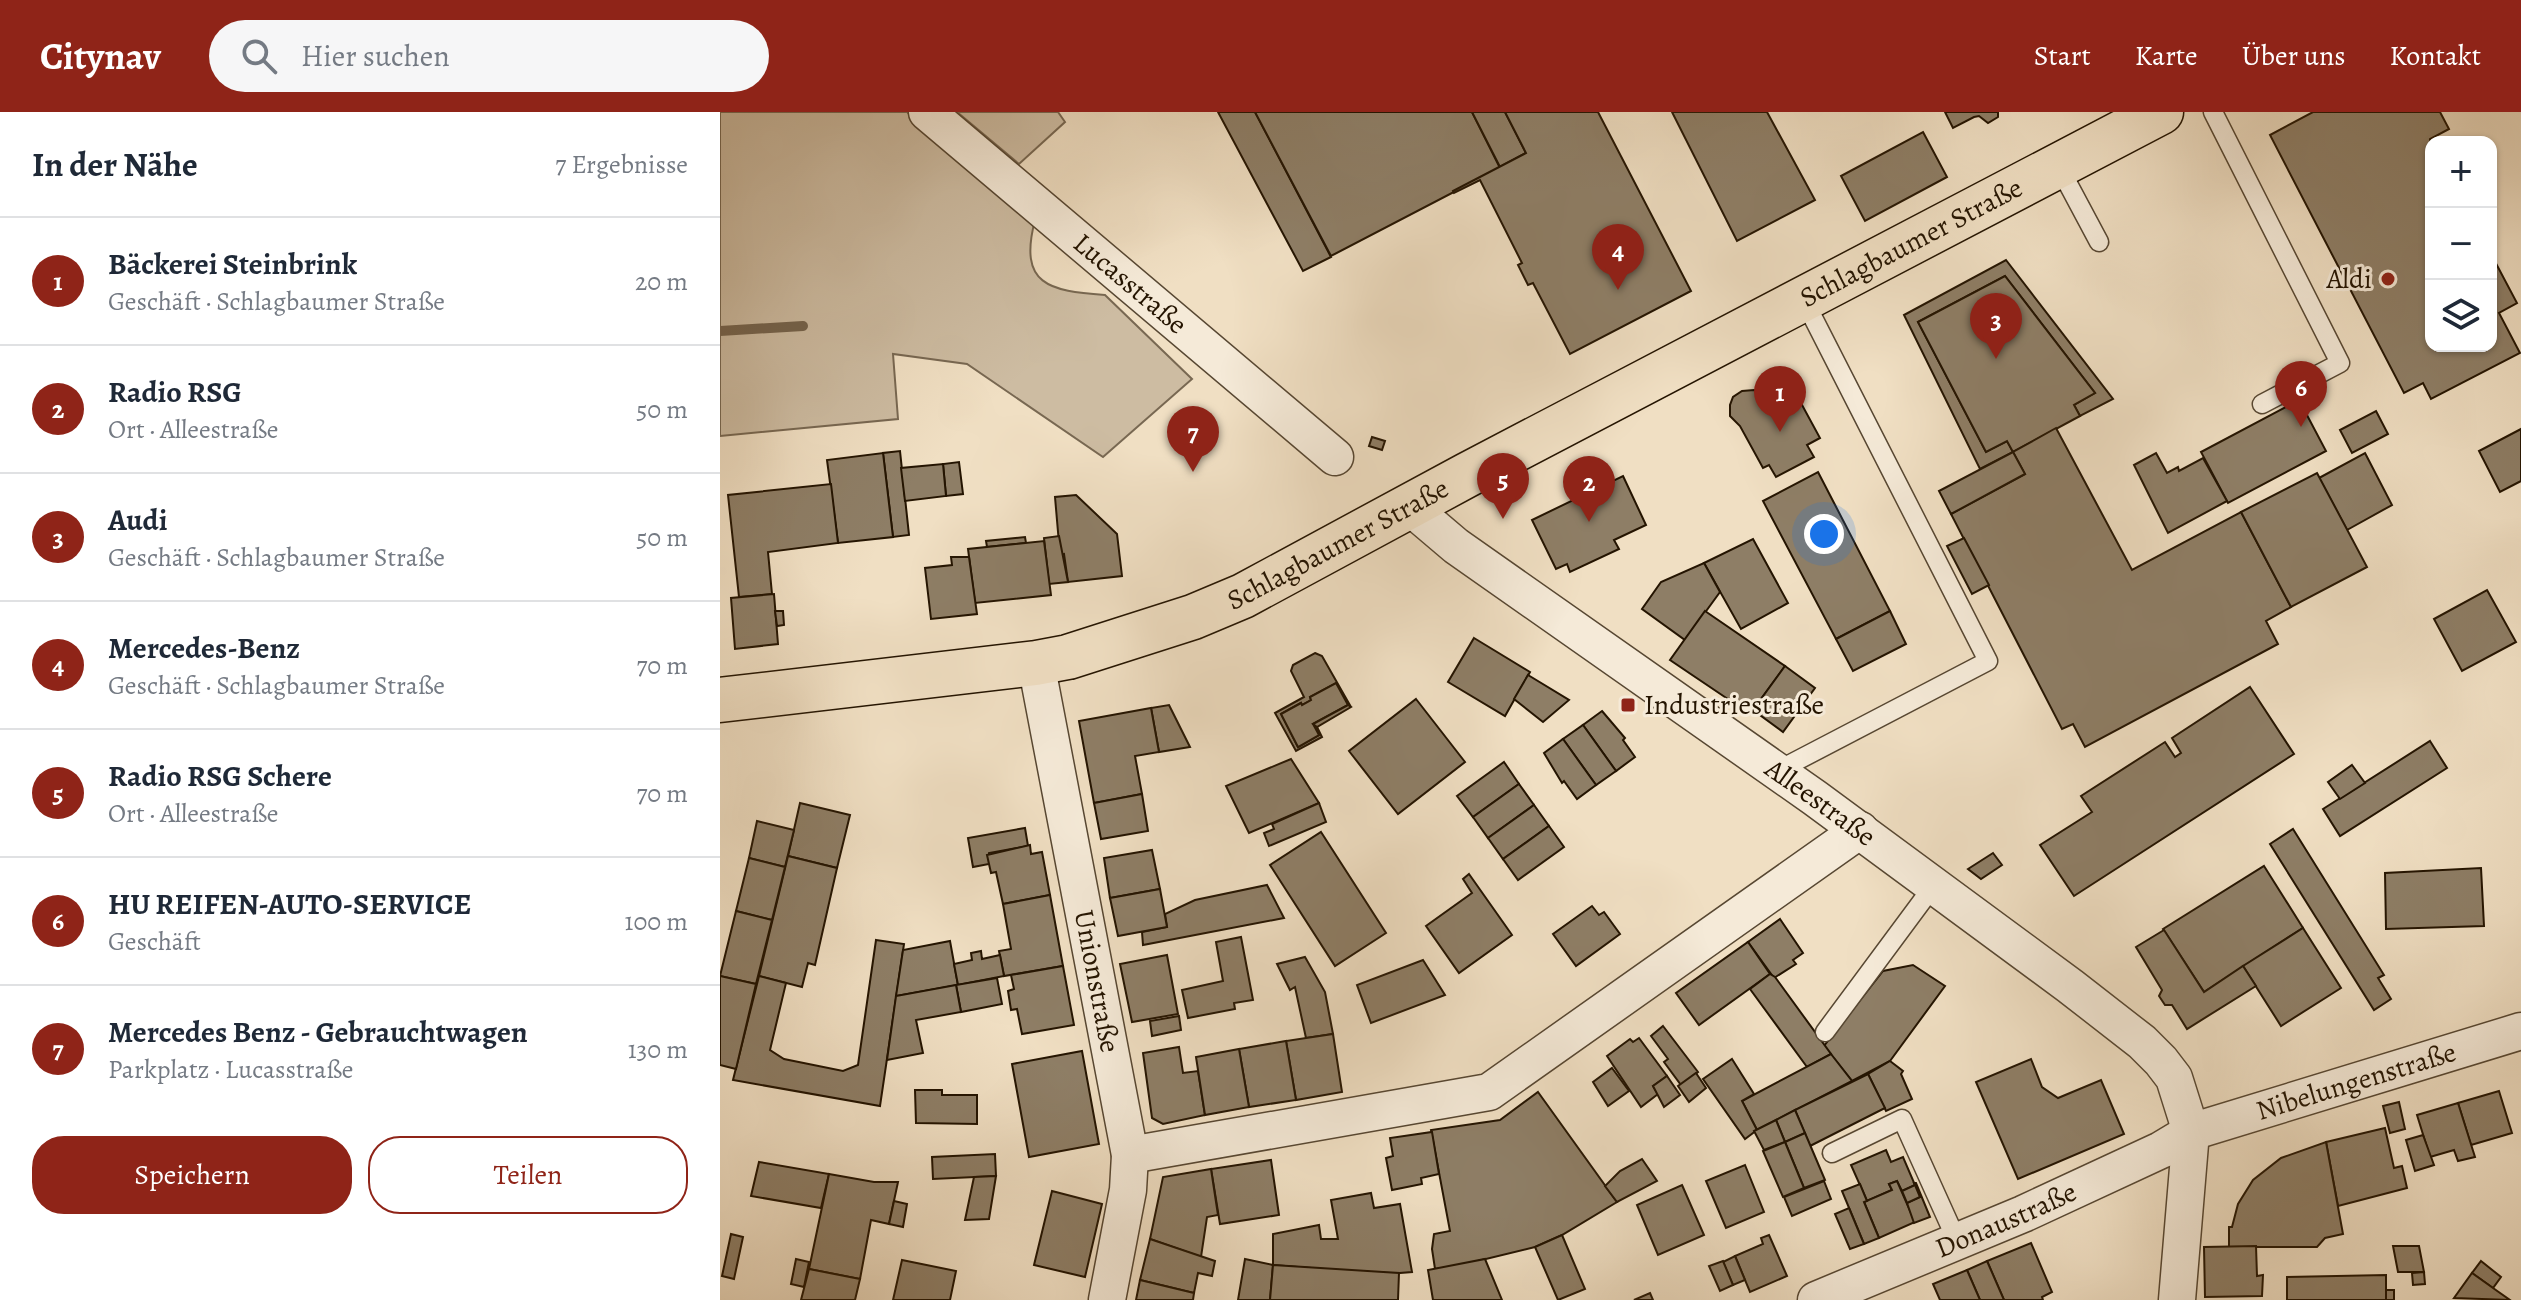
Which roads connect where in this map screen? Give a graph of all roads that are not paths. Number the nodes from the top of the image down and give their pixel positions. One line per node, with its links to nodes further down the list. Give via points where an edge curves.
1 (927, 112): 8 (street, Lucasstraße)
2 (2161, 112): 4 (main road, Schlagbaumer Straße)
3 (2213, 112): 7 (lane, via 2340,363)
4 (2059, 167): 5 (lane); 6 (main road, Schlagbaumer Straße)
5 (2099, 242)
6 (1804, 300): 9 (main road, Schlagbaumer Straße); 12 (lane, via 1988,661)
7 (2262, 404)
8 (1335, 457)
9 (1410, 507): 10 (main road, Schlagbaumer Straße, via 1205,612); 12 (street, Alleestraße, via 1456,546)
10 (1036, 663): 11 (main road, Schlagbaumer Straße); 19 (street, Unionstraße)
11 (720, 700)
12 (1777, 771): 13 (street, Alleestraße)
13 (1860, 830): 14 (street, Alleestraße); 19 (street, via 1489,1092)
14 (1934, 885): 16 (lane); 17 (street, Alleestraße, via 2142,1042 2174,1078)
15 (2521, 1031): 17 (street, Nibelungenstraße)
16 (1825, 1032)
17 (2191, 1132): 20 (street, Donaustraße); 23 (street)
18 (1832, 1153): 20 (lane, via 1902,1119)
19 (1130, 1155): 21 (street, Unionstraße)
20 (1957, 1241): 22 (street, Donaustraße)
21 (1107, 1300)
22 (1816, 1300)
23 (2177, 1300)

